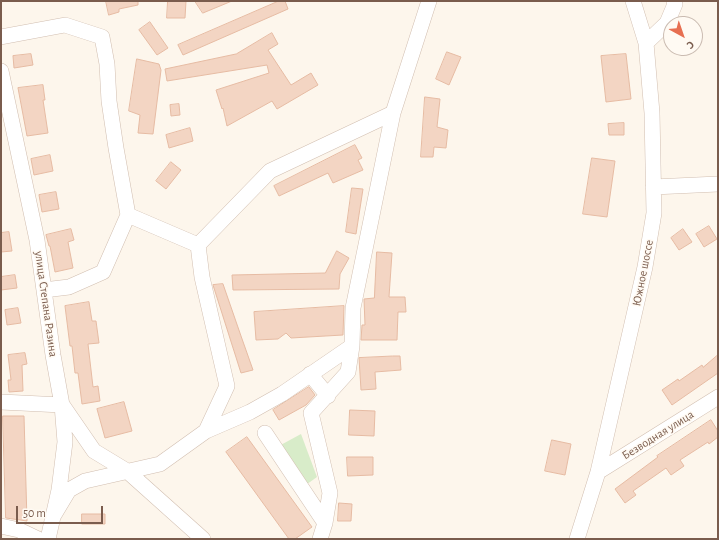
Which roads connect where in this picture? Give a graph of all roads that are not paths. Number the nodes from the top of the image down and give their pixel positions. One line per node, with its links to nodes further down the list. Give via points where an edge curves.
1 (429, 1): 7 (street)
2 (632, 1): 5 (street, Южное шоссе)
3 (674, 1): 5 (street, via 667,22)
4 (1, 37): 10 (street, via 65,25 102,37 107,64 109,101)
5 (646, 43): 9 (street, Южное шоссе, via 652,113)
6 (1, 71): 12 (street, улица Степана Разина, via 37,240)
7 (393, 113): 11 (street, via 270,171); 13 (street, via 353,308)
8 (718, 184): 9 (street)
9 (653, 187): 22 (street, Южное шоссе, via 654,213 645,267)
10 (128, 215): 11 (street); 12 (street, via 102,272 69,287)
11 (198, 245): 19 (street, via 202,277 227,386)
12 (44, 290): 18 (street, улица Степана Разина)
13 (352, 346): 14 (street); 15 (street, via 348,372)
14 (310, 374): 15 (street); 19 (street, via 250,412)
15 (328, 396): 24 (street, via 311,413 330,493)
16 (718, 398): 22 (street, Безводная улица)
17 (1, 402): 18 (street)
18 (62, 405): 21 (street, via 94,451); 23 (street, улица Степана Разина, via 65,442)
19 (206, 431): 21 (street, via 160,464 142,470)
20 (265, 433): 24 (street)
21 (127, 471): 23 (street, via 85,481 69,490); 28 (street)
22 (598, 472): 30 (street, Южное шоссе)
23 (54, 514): 27 (street, улица Степана Разина)
24 (325, 523): 29 (street)
25 (1, 526): 26 (street, via 19,530)
26 (38, 539)
27 (48, 539)
28 (203, 539)
29 (320, 539)
30 (576, 539)

